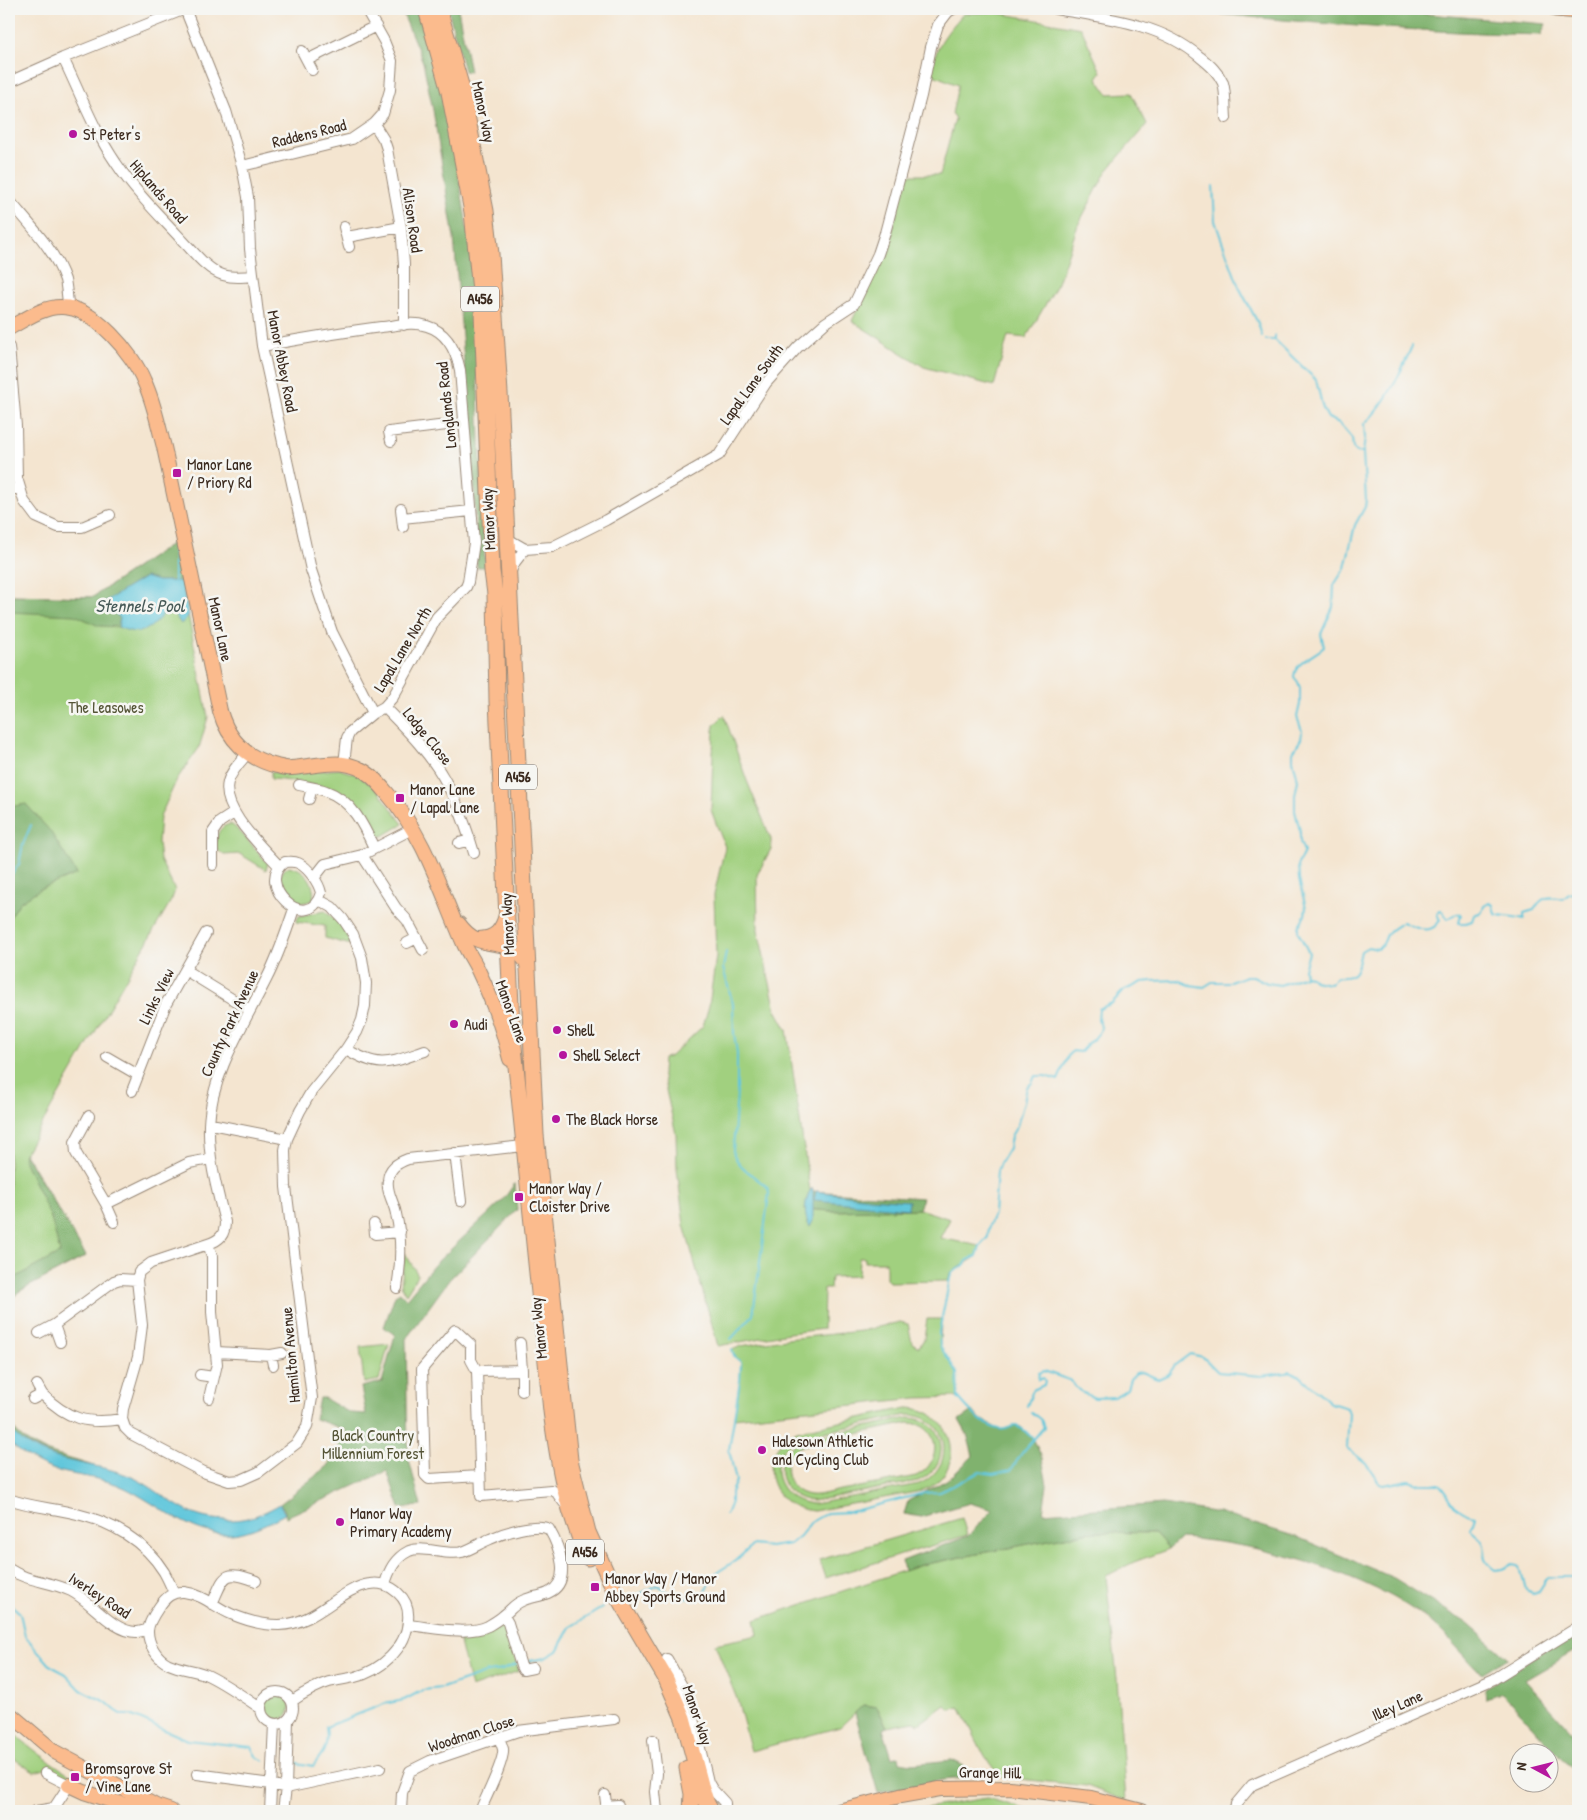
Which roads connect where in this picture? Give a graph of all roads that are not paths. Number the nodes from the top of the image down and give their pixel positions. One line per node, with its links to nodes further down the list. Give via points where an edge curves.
1 (185, 9): 10 (street); 15 (street, Manor Abbey Road, via 226,111)
2 (366, 9): 9 (street, Raddens Road)
3 (426, 9): 56 (highway, Manor Way / A456, via 461,149 472,212 481,302)
4 (439, 9): 31 (highway, Manor Way / A456, via 461,84 486,211 495,310)
5 (952, 9): 32 (street, Lapal Lane South, via 938,25 885,233 854,304 798,347 766,384 719,455 552,547)
6 (1061, 9): 13 (street, via 1124,21 1184,45 1218,73 1224,86)
7 (1556, 9): 8 (highway)
8 (1578, 10)
9 (376, 26): 11 (street, via 305,56); 14 (street, Raddens Road, via 390,53 392,78 382,114)
10 (64, 58): 12 (street); 19 (street, Hiplands Road, via 100,136 116,163 146,201 216,272 237,277)
11 (312, 70)
12 (9, 82)
13 (1226, 118)
14 (374, 124): 15 (street, Raddens Road, via 352,139); 17 (street, Alison Road, via 384,140)
15 (242, 166): 19 (street, Manor Abbey Road, via 248,197)
16 (9, 200): 20 (street, via 57,263 65,282)
17 (401, 227): 18 (street); 21 (street, Alison Road)
18 (347, 237)
19 (253, 276): 23 (street, Manor Abbey Road)
20 (69, 308): 22 (main road, via 43,311); 37 (main road, Manor Lane, via 89,316 104,328 123,348 144,380 164,447 220,712 232,738)
21 (404, 324): 23 (street, Longlands Road); 25 (street, Longlands Road, via 436,331 456,353)
22 (9, 328)
23 (262, 346): 36 (street, Manor Abbey Road, via 313,578 332,632)
24 (9, 347): 27 (street, via 18,478)
25 (463, 423): 26 (street); 28 (street, Longlands Road)
26 (390, 432)
27 (14, 489): 29 (street, via 36,517 58,527 82,527)
28 (471, 511): 30 (street); 33 (street, Longlands Road, via 474,543)
29 (110, 515)
30 (402, 518)
31 (506, 538): 32 (street); 34 (highway, Manor Way / A456)
32 (526, 549): 34 (street)
33 (468, 571): 35 (street, Lapal Lane North, via 466,586 437,617)
34 (509, 575): 65 (highway, Manor Way / A456)
35 (384, 707): 36 (street, Lapal Lane North); 44 (street, Lodge Close, via 411,734 446,782)
36 (373, 713): 38 (street, Lapal Lane North, via 350,732)
37 (248, 753): 38 (main road, Manor Lane, via 262,762 285,768 331,762); 42 (street, via 228,782 229,802)
38 (344, 764): 43 (main road, Manor Lane, via 371,776)
39 (299, 786): 40 (street)
40 (312, 788): 41 (street); 46 (street, via 327,791 356,813)
41 (309, 799)
42 (234, 813): 49 (street, via 220,822 213,832); 50 (street)
43 (414, 828): 46 (street); 57 (main road, Manor Lane)
44 (470, 840): 45 (street); 47 (street, Lodge Close)
45 (459, 843)
46 (374, 848): 48 (street)
47 (474, 852)
48 (362, 855): 51 (street, via 325,864); 52 (street)
49 (213, 866)
50 (279, 866): 51 (street, via 285,862 296,862); 55 (street, via 274,882)
51 (314, 878): 54 (street, via 320,886)
52 (384, 889): 53 (street); 59 (street)
53 (375, 896)
54 (319, 900): 55 (street, via 307,910); 68 (street, Hamilton Avenue, via 332,907 348,926 364,971 362,1020)
55 (294, 909): 67 (street, County Park Avenue, via 282,945)
56 (506, 915): 60 (main road, via 498,933); 62 (highway, Manor Way / A456)
57 (455, 920): 60 (main road, Manor Lane); 64 (main road, Manor Lane)
58 (206, 933): 66 (street, Links View)
59 (417, 938): 61 (street); 63 (street)
60 (475, 939): 62 (main road); 64 (main road)
61 (407, 943)
62 (507, 945): 65 (main road, Manor Lane, via 518,951); 72 (highway, Manor Way / A456)
63 (423, 950)
64 (469, 953): 72 (main road, Manor Lane, via 502,1029)
65 (527, 963): 127 (highway, Manor Way / A456, via 536,1135 570,1460 594,1547 617,1596 666,1679)
66 (185, 970): 67 (street); 71 (street, Links View, via 166,1004)
67 (250, 1010): 75 (street, County Park Avenue, via 220,1074 212,1098)
68 (346, 1050): 69 (street, via 364,1060 385,1064); 76 (street, Hamilton Avenue, via 311,1092)
69 (425, 1051)
70 (106, 1057): 71 (street)
71 (138, 1075): 73 (street, Links View)
72 (517, 1089): 77 (highway, Manor Way / A456)
73 (132, 1090)
74 (89, 1116): 81 (street, via 75,1142 76,1153)
75 (209, 1125): 76 (street); 79 (street, County Park Avenue)
76 (287, 1139): 101 (street, Hamilton Avenue, via 284,1160 286,1187 312,1398 307,1427 297,1443 258,1472 241,1480 229,1481 203,1472 131,1434)
77 (523, 1146): 78 (street); 102 (highway, Manor Way / A456)
78 (455, 1153): 80 (street, via 455,1190); 83 (street, via 408,1159 395,1164 387,1187)
79 (210, 1159): 81 (street, via 189,1163); 85 (street, County Park Avenue, via 225,1231 217,1241)
80 (461, 1201)
81 (106, 1204): 82 (street)
82 (114, 1222)
83 (400, 1232): 84 (street); 87 (street, via 401,1267)
84 (373, 1233)
85 (208, 1244): 86 (street, via 151,1264 139,1272); 92 (street, via 212,1256 212,1312)
86 (137, 1280): 88 (street, via 114,1281); 101 (street, via 142,1325 138,1357)
87 (397, 1288)
88 (54, 1325): 89 (street); 90 (street)
89 (40, 1333)
90 (60, 1342)
91 (520, 1342): 94 (street)
92 (217, 1352): 93 (street, via 272,1360); 97 (street)
93 (282, 1353)
94 (522, 1370): 95 (street); 98 (street)
95 (477, 1371): 103 (street); 103 (street, via 471,1360 471,1345 455,1330 422,1369 425,1475 429,1479)
96 (200, 1375): 97 (street)
97 (214, 1377): 100 (street)
98 (522, 1391)
99 (37, 1393): 101 (street, via 71,1416 101,1421)
100 (209, 1398)
101 (122, 1419)
102 (559, 1466): 104 (street, via 555,1479); 106 (highway, Manor Way / A456)
103 (480, 1476): 104 (street, via 482,1496)
104 (542, 1489): 106 (street, via 556,1492)
105 (9, 1499): 110 (street, via 77,1514 123,1531 148,1551 164,1572)
106 (570, 1514): 145 (highway, Manor Way / A456, via 607,1597 666,1700 692,1794)
107 (9, 1569): 115 (street, Iverley Road, via 73,1592 126,1630)
108 (256, 1581): 111 (street, via 235,1574 227,1575)
109 (385, 1584): 111 (street, via 359,1586 308,1618 280,1625 242,1618); 112 (street, via 394,1563 414,1549 461,1552 502,1535 543,1526 552,1534 563,1568 562,1576 549,1593 527,1598); 113 (street, via 405,1603)
110 (174, 1593): 111 (street, via 199,1596); 115 (street, via 160,1606)
111 (212, 1604)
112 (504, 1616): 113 (street, via 487,1627 476,1629); 117 (street, via 523,1670)
113 (408, 1625): 118 (street, via 399,1646 380,1666 356,1677 313,1688)
114 (1578, 1627): 150 (street, Illey Lane, via 1494,1679 1252,1784)
115 (148, 1630): 119 (street, via 151,1646 168,1664 207,1675)
116 (667, 1659): 127 (street, via 686,1694)
117 (533, 1668)
118 (292, 1701): 119 (street, via 285,1694 271,1693 263,1699); 122 (street)
119 (260, 1708): 124 (street, via 265,1719)
120 (9, 1713): 139 (main road, via 55,1752)
121 (614, 1719): 125 (street, Woodman Close, via 518,1731)
122 (288, 1720): 124 (street); 133 (street)
123 (9, 1724): 138 (main road, via 54,1760)
124 (274, 1724): 131 (street)
125 (499, 1738): 142 (street, Woodman Close, via 410,1771 402,1793); 143 (street, via 503,1753)
126 (653, 1740): 144 (street)
127 (700, 1767): 146 (highway, Manor Way / A456); 147 (street, via 710,1786 725,1803)
128 (380, 1768): 133 (street)
129 (45, 1773): 132 (street)
130 (197, 1774): 131 (street)
131 (271, 1784): 133 (street); 140 (street)
132 (69, 1785): 136 (street, via 54,1808); 137 (main road)
133 (286, 1788): 141 (street)
134 (606, 1804): 135 (street)
135 (618, 1805)
136 (36, 1811)
137 (144, 1811)
138 (151, 1811)
139 (171, 1811)
140 (270, 1811)
141 (283, 1811)
142 (401, 1811)
143 (480, 1811)
144 (657, 1811)
145 (691, 1811)
146 (711, 1811)
147 (722, 1811)
148 (838, 1811): 149 (main road, Grange Hill, via 940,1788 1010,1788 1091,1798)
149 (1142, 1811)
150 (1234, 1811)

